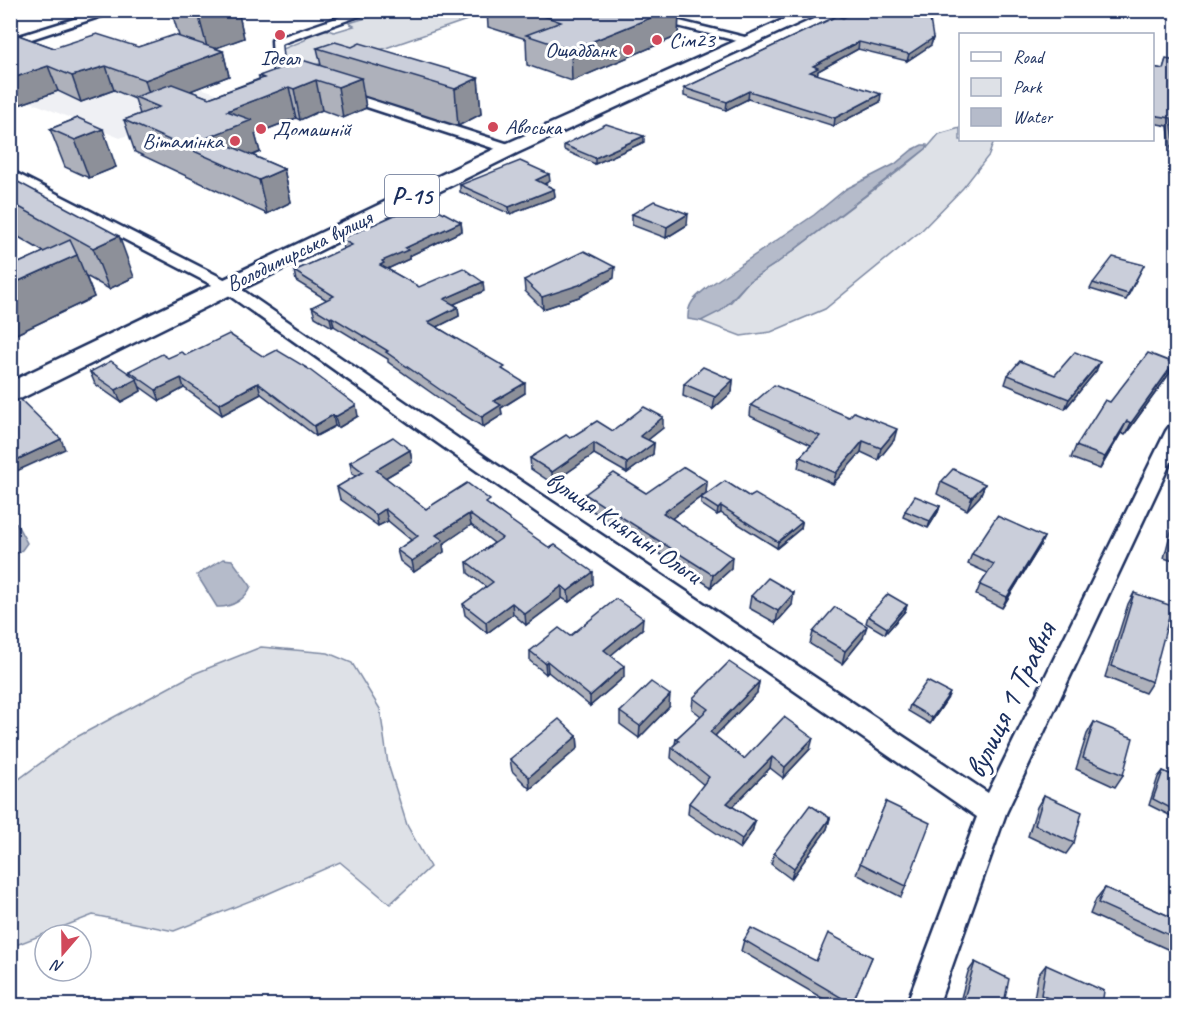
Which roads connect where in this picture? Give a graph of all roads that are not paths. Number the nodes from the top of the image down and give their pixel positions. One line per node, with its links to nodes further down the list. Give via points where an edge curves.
1 (115, 10): 6 (street)
2 (371, 10): 7 (street, via 276,42 278,79 296,80)
3 (619, 10): 5 (street)
4 (819, 10): 5 (main road, Володимирська вулиця / Р-15)
5 (749, 42): 7 (main road, Володимирська вулиця / Р-15)
6 (10, 43)
7 (510, 149): 9 (main road, Володимирська вулиця / Р-15)
8 (10, 174): 9 (street, вулиця Княгині Ольги)
9 (226, 286): 10 (main road, Володимирська вулиця / Р-15); 12 (street, вулиця Княгині Ольги)
10 (10, 393)
11 (1176, 431): 12 (street, вулиця 1 Травня)
12 (993, 812): 13 (street, вулиця 1 Травня)
13 (922, 1005)

